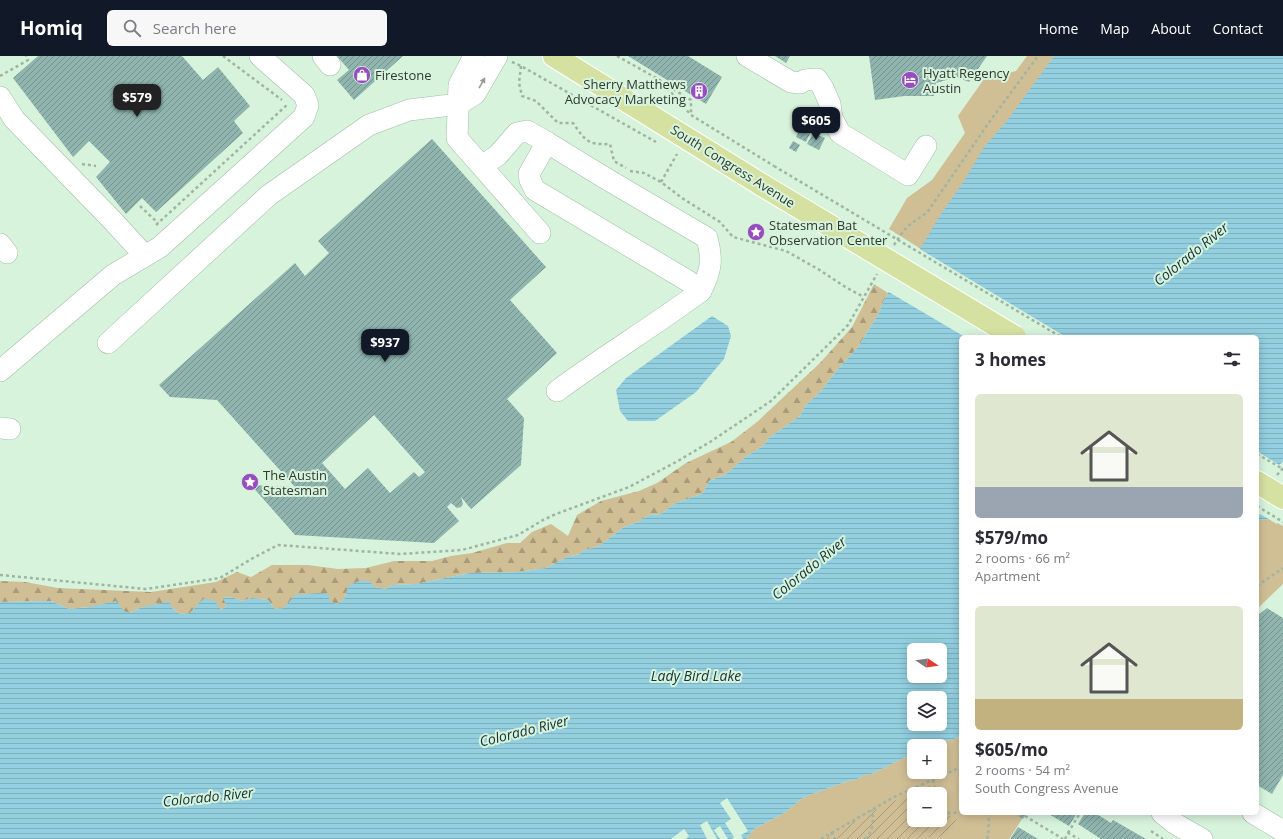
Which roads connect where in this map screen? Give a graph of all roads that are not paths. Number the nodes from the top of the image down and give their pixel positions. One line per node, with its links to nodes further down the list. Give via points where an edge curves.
1 (260, 56): 12 (street, via 294,98 304,95 308,104 304,117 160,247)
2 (474, 56): 7 (street, via 459,85)
3 (554, 56): 14 (main road, South Congress Avenue, bridge)
4 (747, 56): 9 (street, via 790,82 800,83 817,79 830,104 832,118 840,133 908,175)
5 (504, 59): 7 (street, one-way to 5, via 475,94)
6 (0, 98): 12 (street, via 14,119)
7 (459, 104): 10 (street, via 457,138); 15 (street, via 409,110 369,124 269,195)
8 (547, 142): 10 (street, via 527,132 517,133 498,155); 13 (street, via 707,238 710,273); 13 (street, via 529,174 536,190)
9 (926, 146)
10 (482, 166): 11 (street)
11 (540, 233)
12 (140, 251): 16 (street)
13 (701, 291): 17 (street)
14 (1012, 335)
15 (108, 343)
16 (0, 371)
17 (557, 392)
18 (1259, 483): 19 (main road)
19 (1283, 498)
20 (1164, 815): 23 (street)
21 (1256, 815): 22 (street)
22 (1283, 831)
23 (1202, 839)

